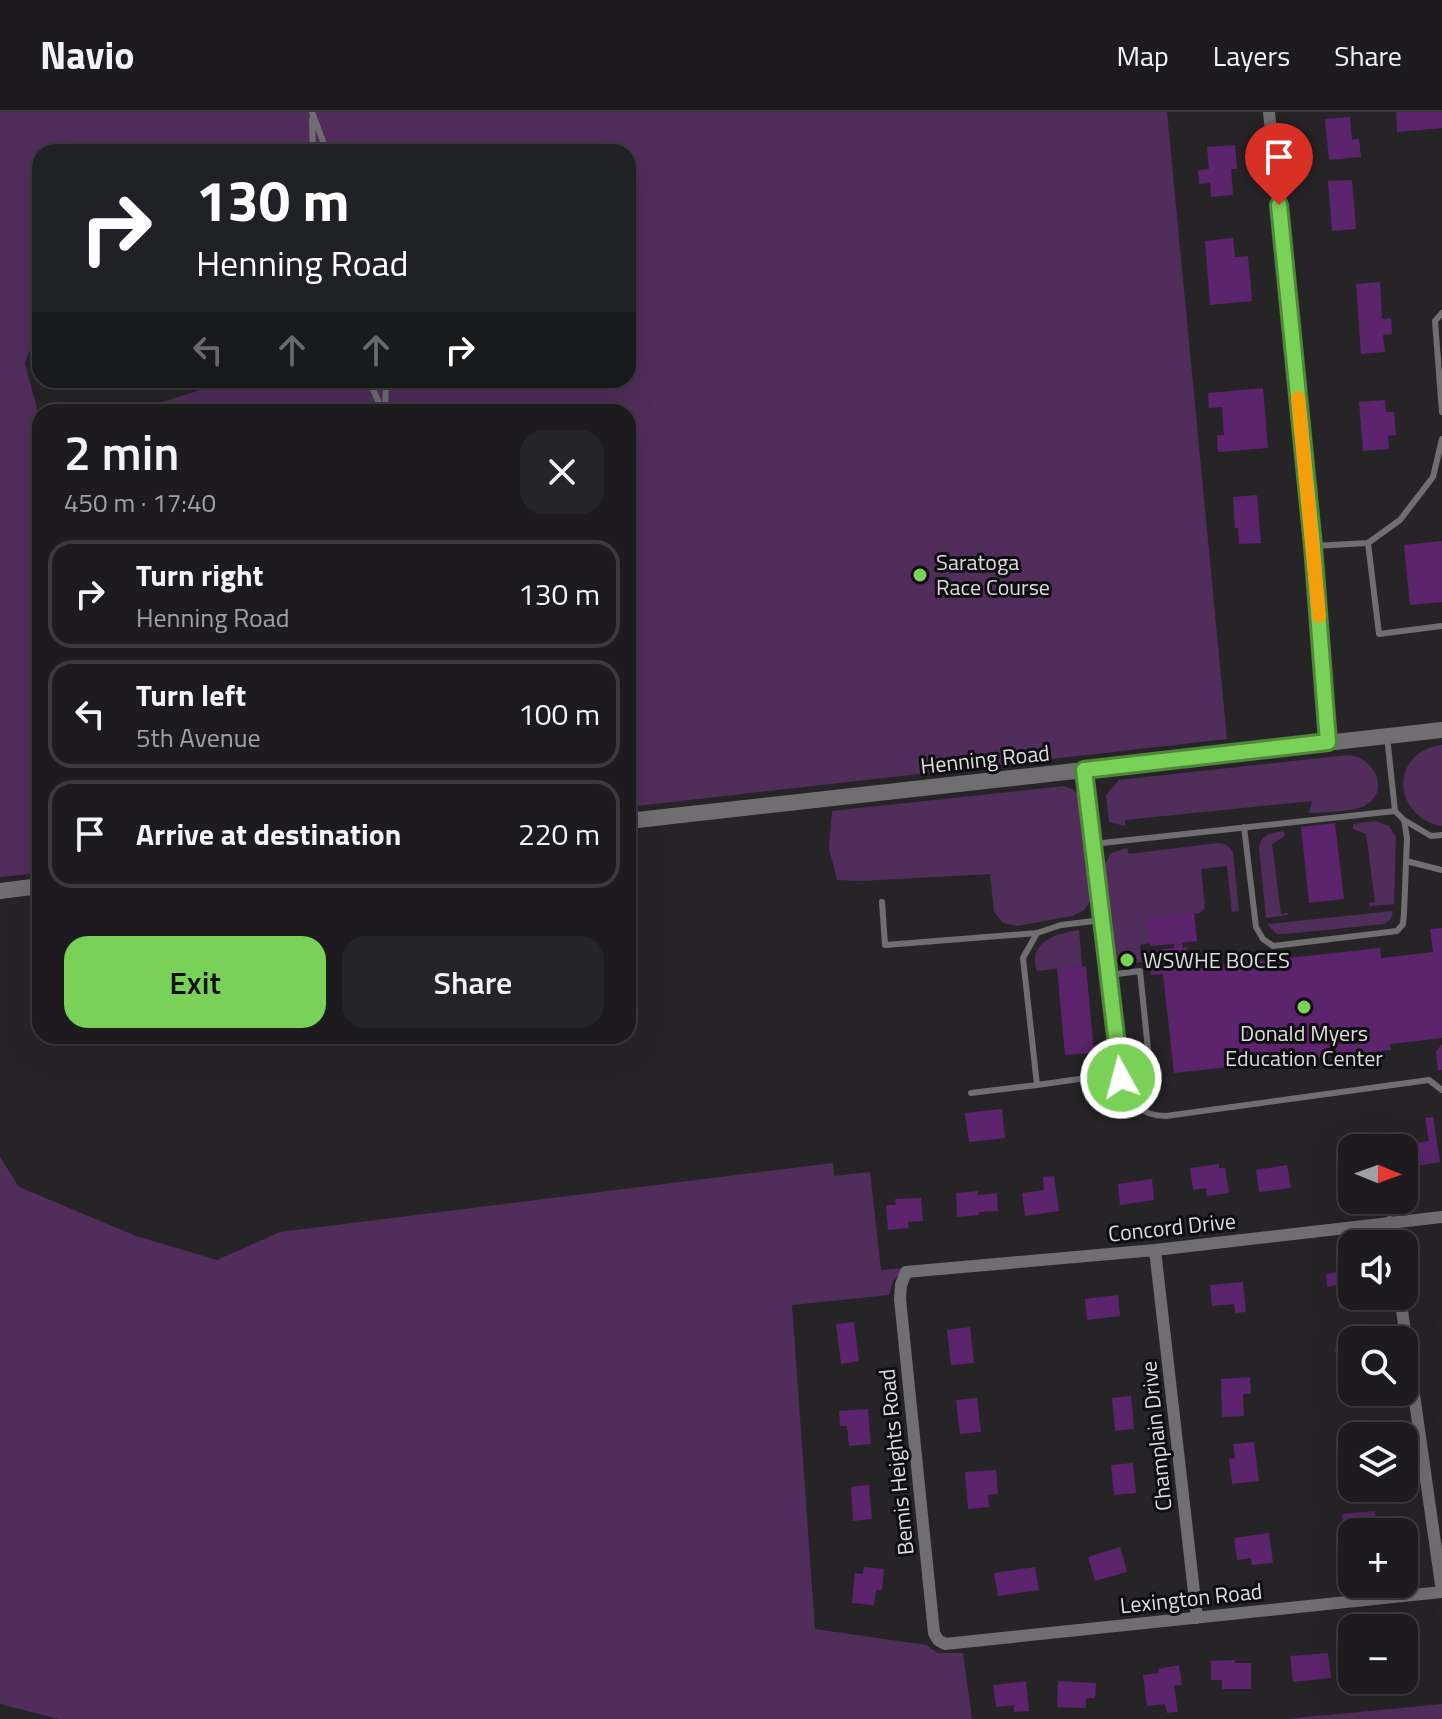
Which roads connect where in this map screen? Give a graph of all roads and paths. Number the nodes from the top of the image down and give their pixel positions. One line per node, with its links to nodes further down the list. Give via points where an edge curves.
1 (312, 112): 3 (lane); 4 (lane)
2 (1269, 112): 10 (street)
3 (313, 144)
4 (324, 144)
5 (1442, 313): 6 (lane, via 1435,321)
6 (1441, 398): 7 (lane)
7 (1442, 412)
8 (1442, 439): 9 (lane, via 1433,477 1400,520)
9 (1368, 543): 10 (lane); 11 (lane, via 1379,634)
10 (1313, 546): 14 (street)
11 (1442, 626)
12 (1442, 730): 13 (street, Henning Road)
13 (1387, 736): 14 (street, Henning Road); 16 (lane)
14 (1328, 742): 15 (street, Henning Road)
15 (1084, 770): 17 (street, Henning Road); 21 (lane)
16 (1395, 811): 18 (lane); 19 (lane)
17 (636, 820)
18 (1404, 820): 20 (lane, via 1431,836); 22 (lane)
19 (1244, 827): 21 (lane); 22 (lane, via 1256,927 1273,946 1397,931 1403,924)
20 (1442, 835)
21 (1093, 844): 27 (lane)
22 (1406, 861): 23 (lane)
23 (1442, 870)
24 (32, 887): 25 (street)
25 (0, 891)
26 (882, 902): 28 (lane, via 885,945)
27 (1102, 920): 28 (lane); 29 (lane)
28 (1037, 933): 31 (lane, via 1023,958)
29 (1109, 975): 30 (lane); 30 (lane, via 1140,971 1150,1069)
30 (1120, 1073): 31 (lane); 32 (lane, via 1133,1104 1157,1116 1429,1080)
31 (1037, 1085): 33 (lane)
32 (1442, 1090)
33 (971, 1093)
34 (1442, 1217): 35 (street, Concord Drive)
35 (1390, 1222): 36 (street); 37 (street, Concord Drive)
36 (1391, 1230)
37 (1155, 1250): 38 (street, Concord Drive); 41 (street, Champlain Drive)
38 (906, 1272): 42 (street, Bemis Heights Road, via 900,1299 934,1633)
39 (1402, 1310): 40 (street)
40 (1442, 1592): 41 (street, Lexington Road)
41 (1197, 1618): 42 (street, Lexington Road)
42 (945, 1644)

